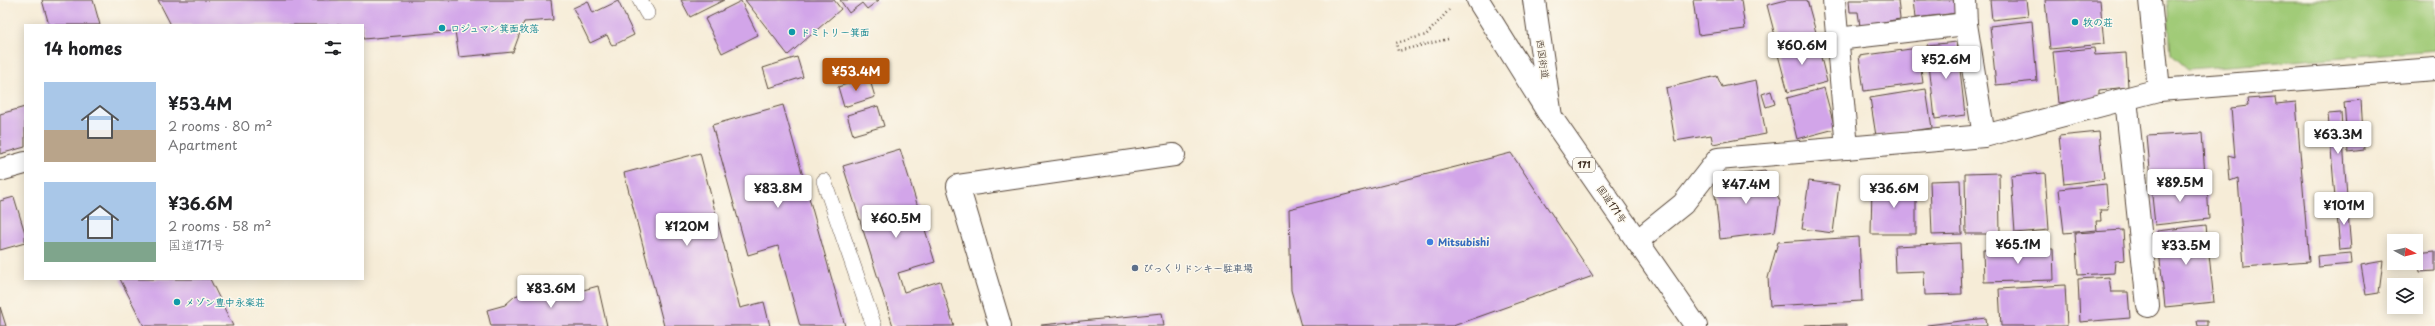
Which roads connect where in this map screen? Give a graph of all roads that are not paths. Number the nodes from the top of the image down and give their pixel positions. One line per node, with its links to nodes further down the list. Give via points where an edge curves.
1 (1478, 0): 11 (main road, 国道171号 / 171)
2 (1534, 0): 11 (main road, 西国街道)
3 (1834, 0): 7 (main road)
4 (1964, 0): 6 (main road)
5 (2150, 0): 9 (main road)
6 (1966, 24): 7 (main road); 12 (main road)
7 (1837, 39): 13 (main road)
8 (2435, 69): 9 (main road)
9 (2159, 90): 10 (main road)
10 (2126, 99): 12 (main road); 19 (main road)
11 (1552, 117): 18 (main road, 国道171号 / 171)
12 (1984, 136): 13 (main road)
13 (1847, 148): 18 (main road, via 1718,159 1683,204)
14 (1174, 155): 21 (main road, via 958,186)
15 (24, 163): 16 (main road)
16 (0, 170)
17 (824, 181): 20 (lane)
18 (1637, 241): 22 (main road, 国道171号 / 171)
19 (2148, 306)
20 (874, 326)
21 (1000, 326)
22 (1696, 326)

